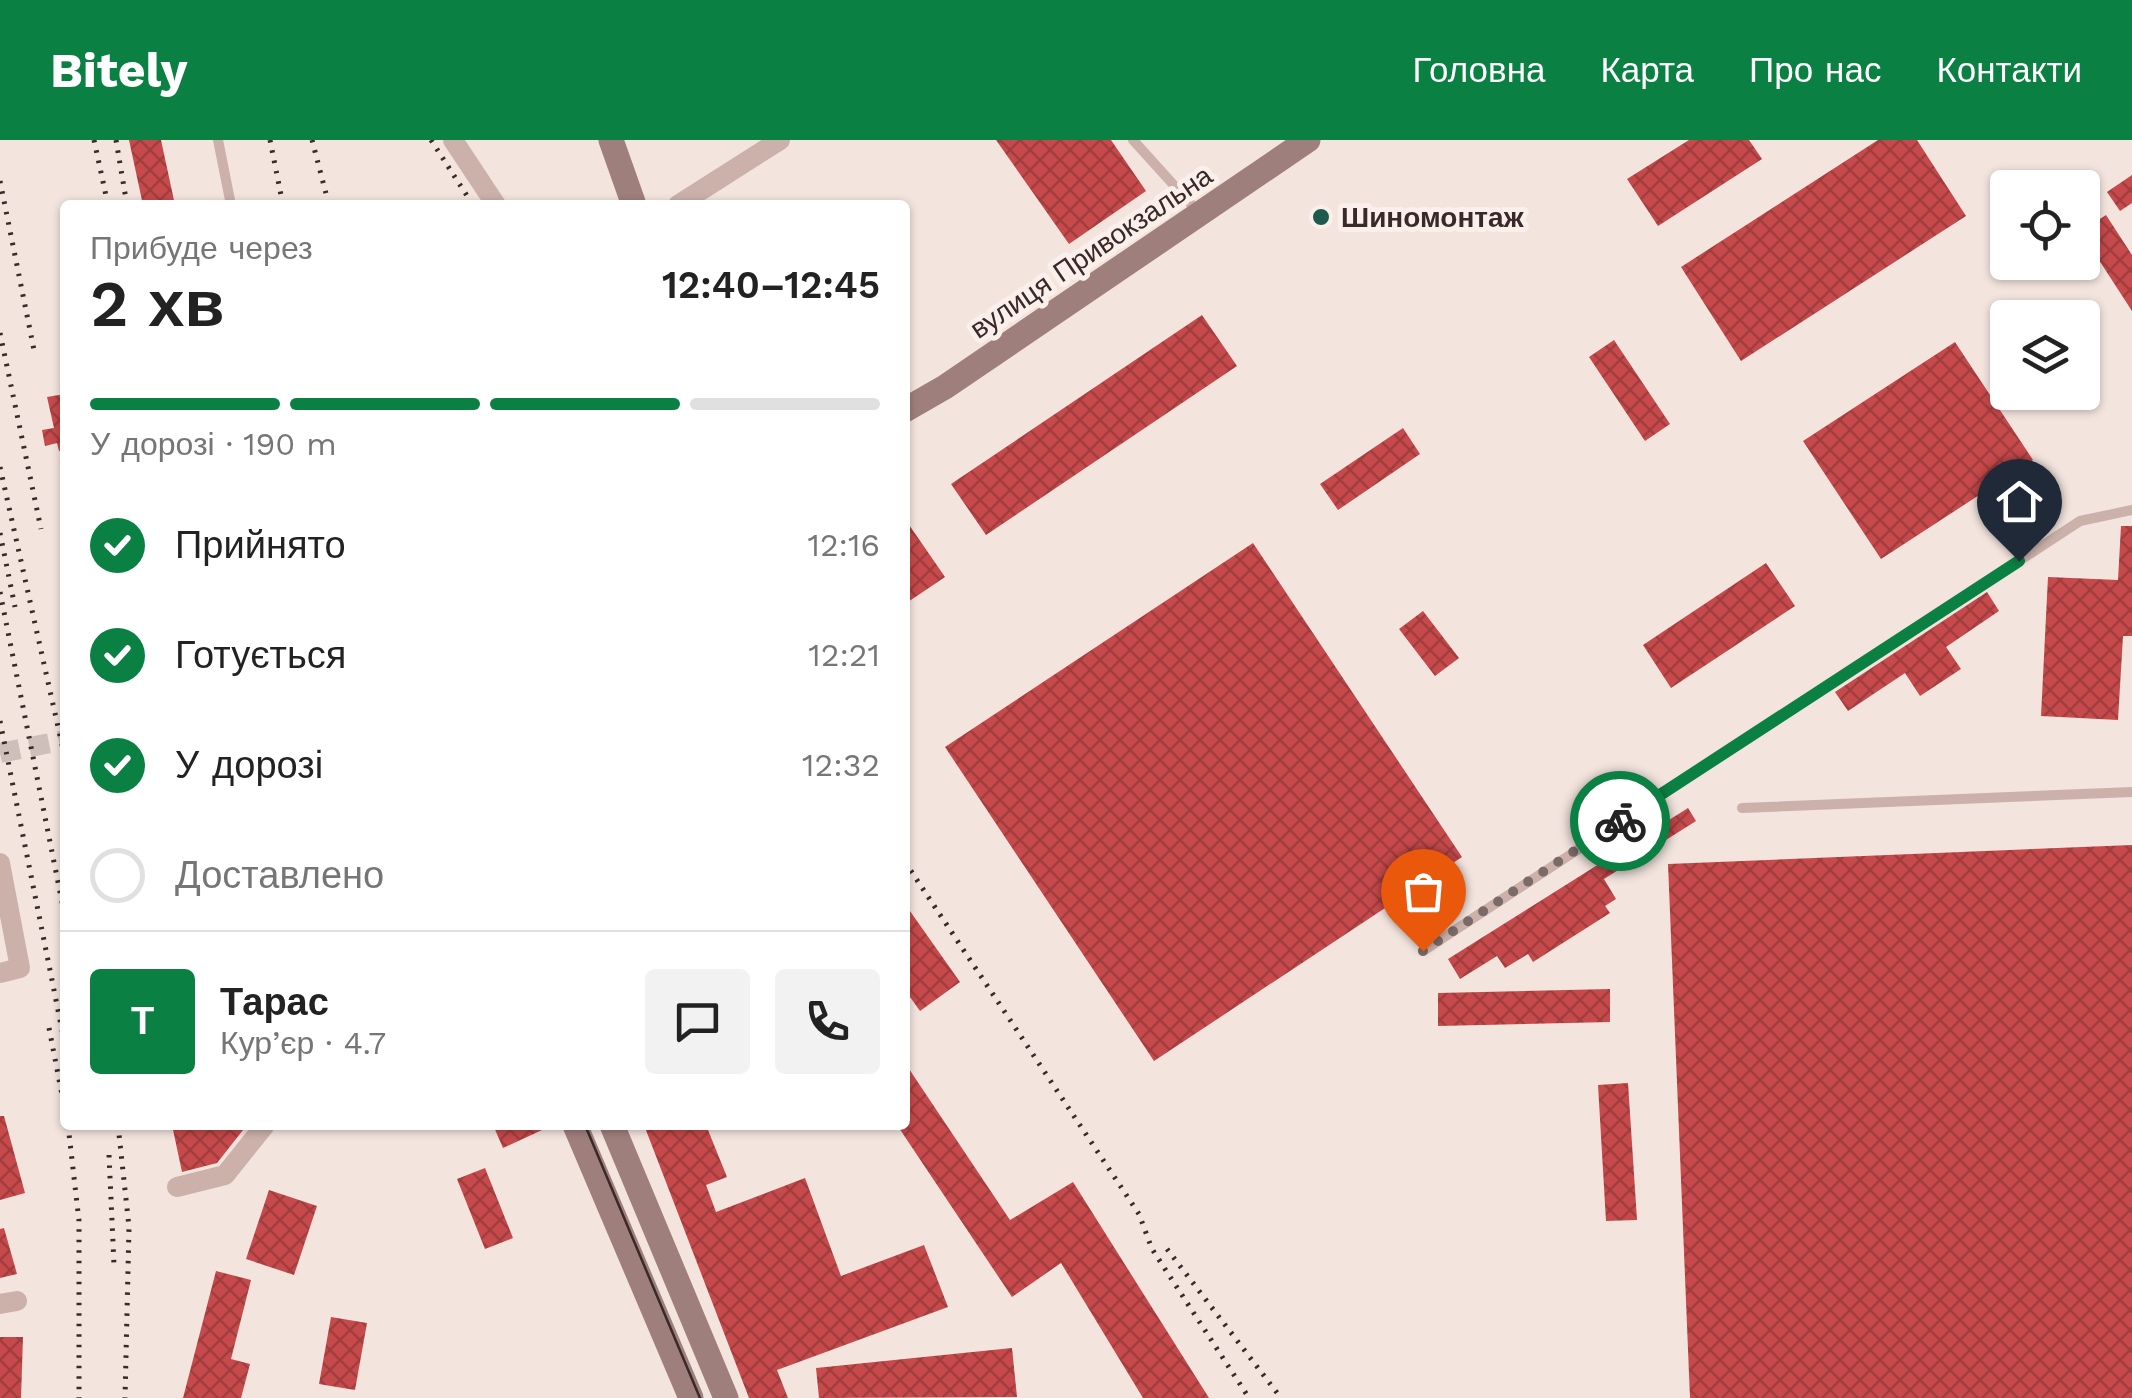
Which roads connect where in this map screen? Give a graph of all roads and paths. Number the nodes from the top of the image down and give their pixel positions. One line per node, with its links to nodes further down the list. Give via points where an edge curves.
1 (218, 140): 7 (lane)
2 (453, 140): 8 (street)
3 (611, 140): 9 (main road)
4 (780, 140): 10 (street)
5 (1133, 140): 11 (lane)
6 (1308, 140): 11 (main road, вулиця Привокзальна)
7 (230, 200)
8 (493, 200)
9 (632, 200)
10 (686, 200)
11 (1200, 214): 12 (main road, вулиця Привокзальна)
12 (910, 407)
13 (2132, 510): 17 (lane, via 2080,521)
14 (2132, 792): 15 (lane)
15 (1742, 808)
16 (0, 862): 18 (street, via 20,968)
17 (1423, 951)
18 (0, 973)
19 (260, 1130): 22 (street, via 226,1175)
20 (577, 1130): 23 (main road)
21 (614, 1130): 24 (main road)
22 (177, 1188)
23 (691, 1398)
24 (726, 1398)

